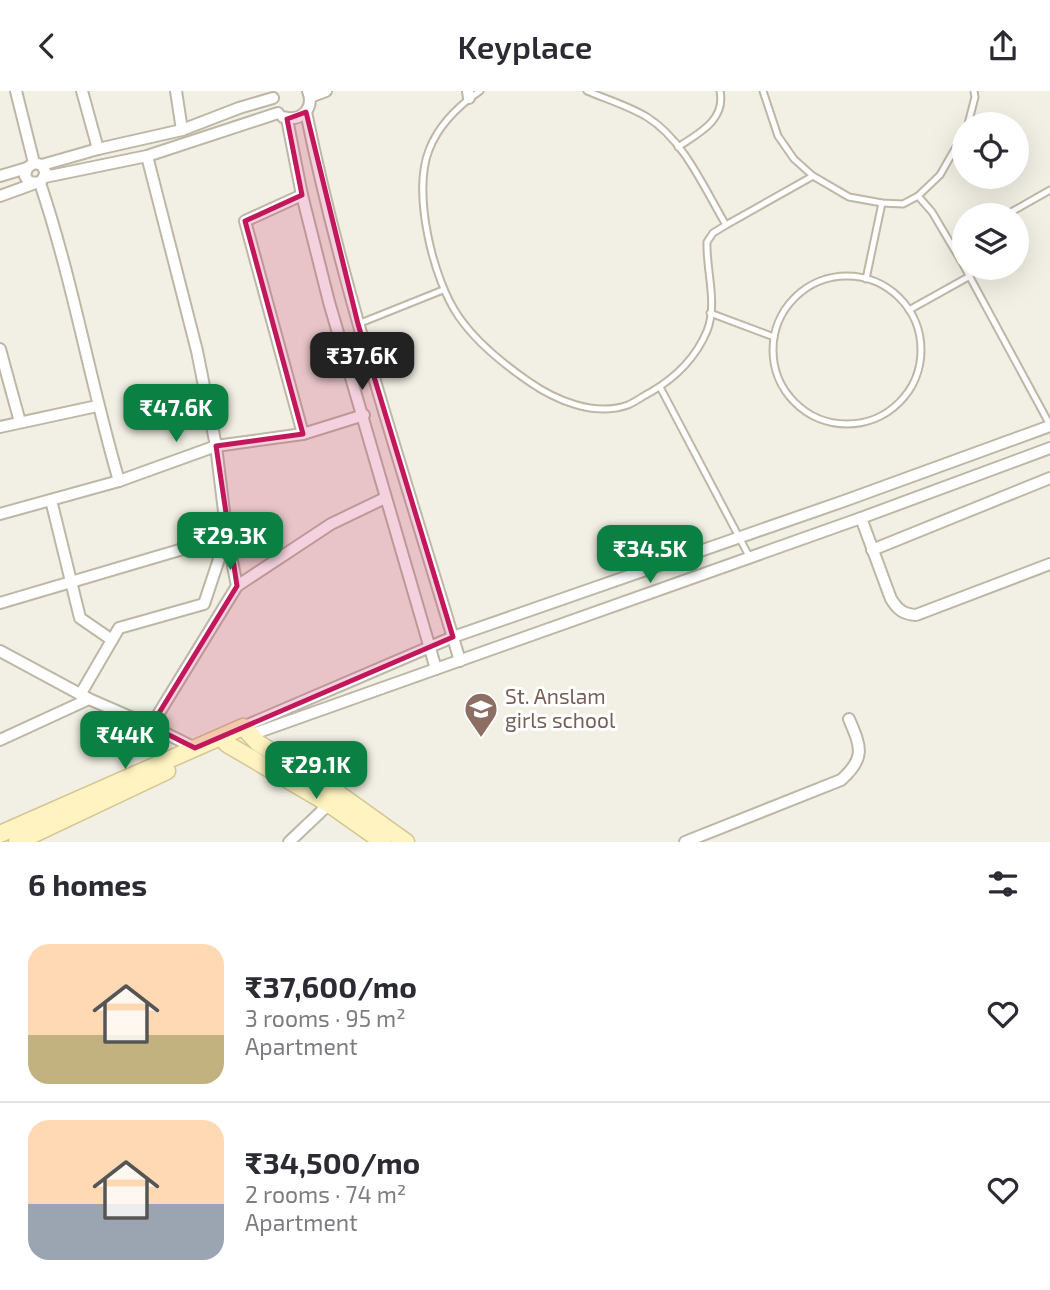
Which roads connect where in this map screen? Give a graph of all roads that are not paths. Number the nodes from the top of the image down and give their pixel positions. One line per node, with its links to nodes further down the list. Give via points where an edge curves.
1 (18, 91): 21 (street)
2 (82, 91): 18 (street)
3 (176, 91): 16 (street)
4 (326, 91): 11 (street)
5 (480, 91): 12 (lane)
6 (587, 91): 17 (lane, via 647,116)
7 (720, 91): 17 (lane, via 719,113 709,126)
8 (763, 91): 23 (lane, via 778,136)
9 (974, 91): 14 (lane)
10 (274, 93): 15 (street); 16 (street)
11 (309, 94): 13 (street)
12 (468, 95): 36 (lane, via 429,150 422,182 429,240)
13 (306, 112): 15 (street, via 298,118); 39 (street)
14 (971, 112)
15 (282, 116): 20 (street); 26 (street)
16 (182, 129): 18 (street)
17 (678, 147): 31 (lane)
18 (98, 149): 21 (street)
19 (952, 154): 28 (lane, via 940,175)
20 (147, 156): 24 (street); 49 (street, via 189,315)
21 (34, 166): 22 (street); 24 (street, via 45,169); 24 (street, via 25,176)
22 (0, 176)
23 (813, 176): 29 (lane, via 849,197); 31 (lane)
24 (40, 181): 27 (street); 43 (street, via 74,300)
25 (1050, 190): 30 (lane)
26 (302, 195): 44 (street); 48 (street, via 245,221)
27 (0, 196)
28 (918, 197): 29 (lane, via 903,204); 32 (lane)
29 (882, 203): 33 (lane)
30 (1027, 203)
31 (726, 225): 38 (lane, via 707,242)
32 (952, 244)
33 (866, 279): 37 (lane, via 895,293); 40 (lane, via 832,278 802,291 787,307)
34 (963, 280): 37 (lane)
35 (972, 280): 46 (lane)
36 (443, 290): 39 (lane); 42 (lane, via 477,339 546,394 597,408 626,405)
37 (909, 310): 40 (lane, via 918,330 920,352 912,384 891,409 872,420 839,424 799,407 779,380 773,359)
38 (710, 313): 40 (lane); 42 (lane, via 697,349 680,372)
39 (358, 324): 65 (street)
40 (774, 337)
41 (0, 349): 45 (street)
42 (660, 387): 58 (lane)
43 (97, 407): 45 (street); 52 (street)
44 (364, 415): 48 (street); 53 (street)
45 (20, 422): 47 (street)
46 (1050, 425): 58 (street)
47 (0, 427)
48 (303, 433): 49 (street)
49 (216, 446): 52 (street); 57 (street)
50 (1050, 447): 56 (street)
51 (1050, 478): 59 (street)
52 (119, 481): 54 (street)
53 (385, 498): 63 (street, via 331,524); 67 (street)
54 (51, 500): 55 (street); 62 (street)
55 (0, 514)
56 (860, 519): 59 (street); 60 (street)
57 (227, 536): 62 (street); 63 (street); 66 (street, via 204,604 119,628)
58 (739, 538): 60 (lane); 65 (street)
59 (872, 550): 61 (street, via 897,608 916,615)
60 (749, 556): 69 (street)
61 (1050, 564)
62 (72, 581): 64 (street); 66 (street, via 80,618)
63 (237, 586): 73 (street)
64 (0, 603)
65 (453, 637): 67 (street); 69 (street)
66 (112, 639): 71 (street)
67 (430, 647): 70 (street); 74 (street)
68 (0, 651): 71 (street)
69 (460, 661): 70 (street)
70 (436, 669): 74 (street)
71 (84, 697): 73 (street); 75 (street)
72 (849, 719): 83 (street, via 860,752 858,762 841,779)
73 (151, 726): 77 (street)
74 (246, 731): 76 (street); 80 (street, via 332,789)
75 (0, 740)
76 (224, 741): 77 (street); 78 (street); 81 (street)
77 (195, 748): 79 (street)
78 (329, 804): 80 (street); 82 (street)
79 (0, 834)
80 (393, 840)
81 (16, 842)
82 (289, 842)
83 (685, 842)

